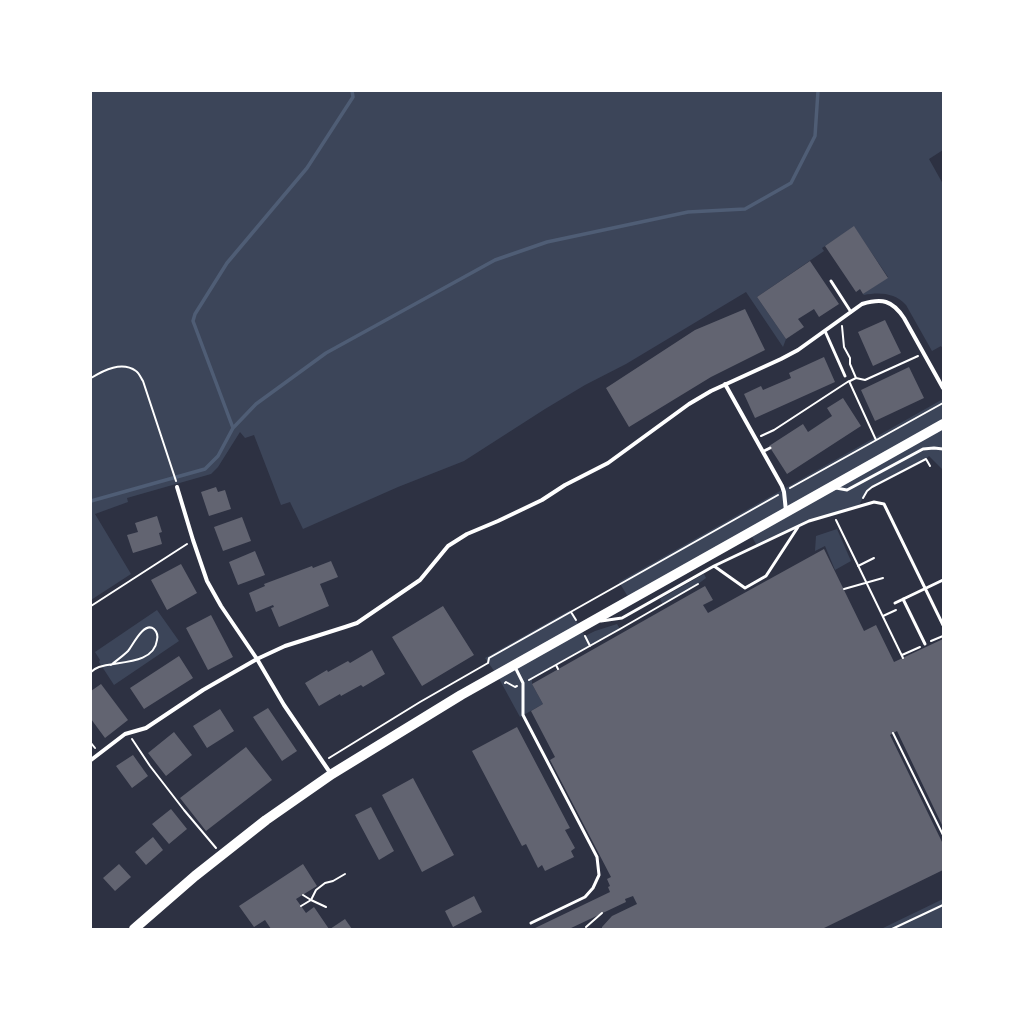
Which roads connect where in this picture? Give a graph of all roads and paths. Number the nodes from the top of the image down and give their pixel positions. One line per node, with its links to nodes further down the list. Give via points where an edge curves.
1 (831, 281): 2 (lane)
2 (851, 312): 3 (street); 5 (street, via 862,304 874,301 886,302 897,308)
3 (841, 319): 4 (street); 8 (path, via 844,347)
4 (824, 331): 6 (lane); 10 (street, via 798,350)
5 (924, 353): 8 (path, via 866,380); 11 (street)
6 (845, 376)
7 (91, 378): 19 (path, via 113,367 128,366 137,372 143,381)
8 (856, 378): 9 (path)
9 (849, 381): 14 (path); 15 (path)
10 (725, 384): 18 (street); 46 (street, via 689,404 608,463 542,500 467,534 448,546 420,580 368,616 345,627 285,646)
11 (943, 388)
12 (943, 403): 15 (path)
13 (943, 424): 20 (main road)
14 (765, 434)
15 (876, 440): 21 (path)
16 (770, 448): 18 (lane)
17 (943, 449): 20 (lane, via 923,449 848,490)
18 (764, 451): 21 (street)
19 (177, 487): 25 (street)
20 (830, 488): 22 (main road)
21 (784, 492): 22 (street); 38 (path)
22 (786, 513): 40 (main road)
23 (835, 519): 28 (path)
24 (798, 527): 27 (lane); 27 (lane, via 766,576 745,588); 33 (lane, via 809,521 874,502 884,504)
25 (193, 540): 37 (path); 46 (street, via 207,581)
26 (874, 558): 28 (path)
27 (714, 566): 40 (lane, via 622,618)
28 (858, 566): 32 (path)
29 (883, 578): 32 (path)
30 (943, 580): 33 (lane)
31 (700, 582): 41 (path)
32 (866, 583): 34 (path); 45 (path)
33 (925, 588): 35 (lane); 42 (lane)
34 (844, 589)
35 (903, 599): 36 (lane); 44 (lane)
36 (895, 603)
37 (91, 606)
38 (571, 612): 39 (path); 57 (path, via 489,658 488,663)
39 (576, 621)
40 (591, 622): 49 (main road)
41 (628, 625): 43 (path); 48 (path)
42 (943, 625)
43 (630, 628)
44 (924, 644)
45 (903, 658)
46 (257, 659): 54 (street, via 203,690 146,728); 57 (street, via 284,705)
47 (111, 665): 47 (path, via 127,652 143,630 151,627 155,630 157,642 153,650 137,660); 51 (path, via 98,667)
48 (556, 665): 50 (path); 53 (path)
49 (514, 666): 53 (lane); 58 (main road)
50 (558, 669)
51 (91, 672)
52 (506, 682): 53 (path, via 515,687)
53 (523, 683): 68 (lane, via 524,715 597,857 599,875 585,897)
54 (128, 733): 56 (street); 60 (path, via 150,766)
55 (893, 733): 59 (path)
56 (91, 760)
57 (324, 762): 58 (street)
58 (332, 774): 60 (main road, via 266,820)
59 (943, 835)
60 (222, 855): 70 (main road)
61 (345, 874): 63 (path, via 325,883 316,890)
62 (303, 895): 63 (path)
63 (311, 900): 65 (path); 66 (path)
64 (943, 905): 71 (path)
65 (301, 906)
66 (326, 906)
67 (602, 913): 69 (path)
68 (531, 923)
69 (586, 928)
70 (134, 929)
71 (892, 929)

